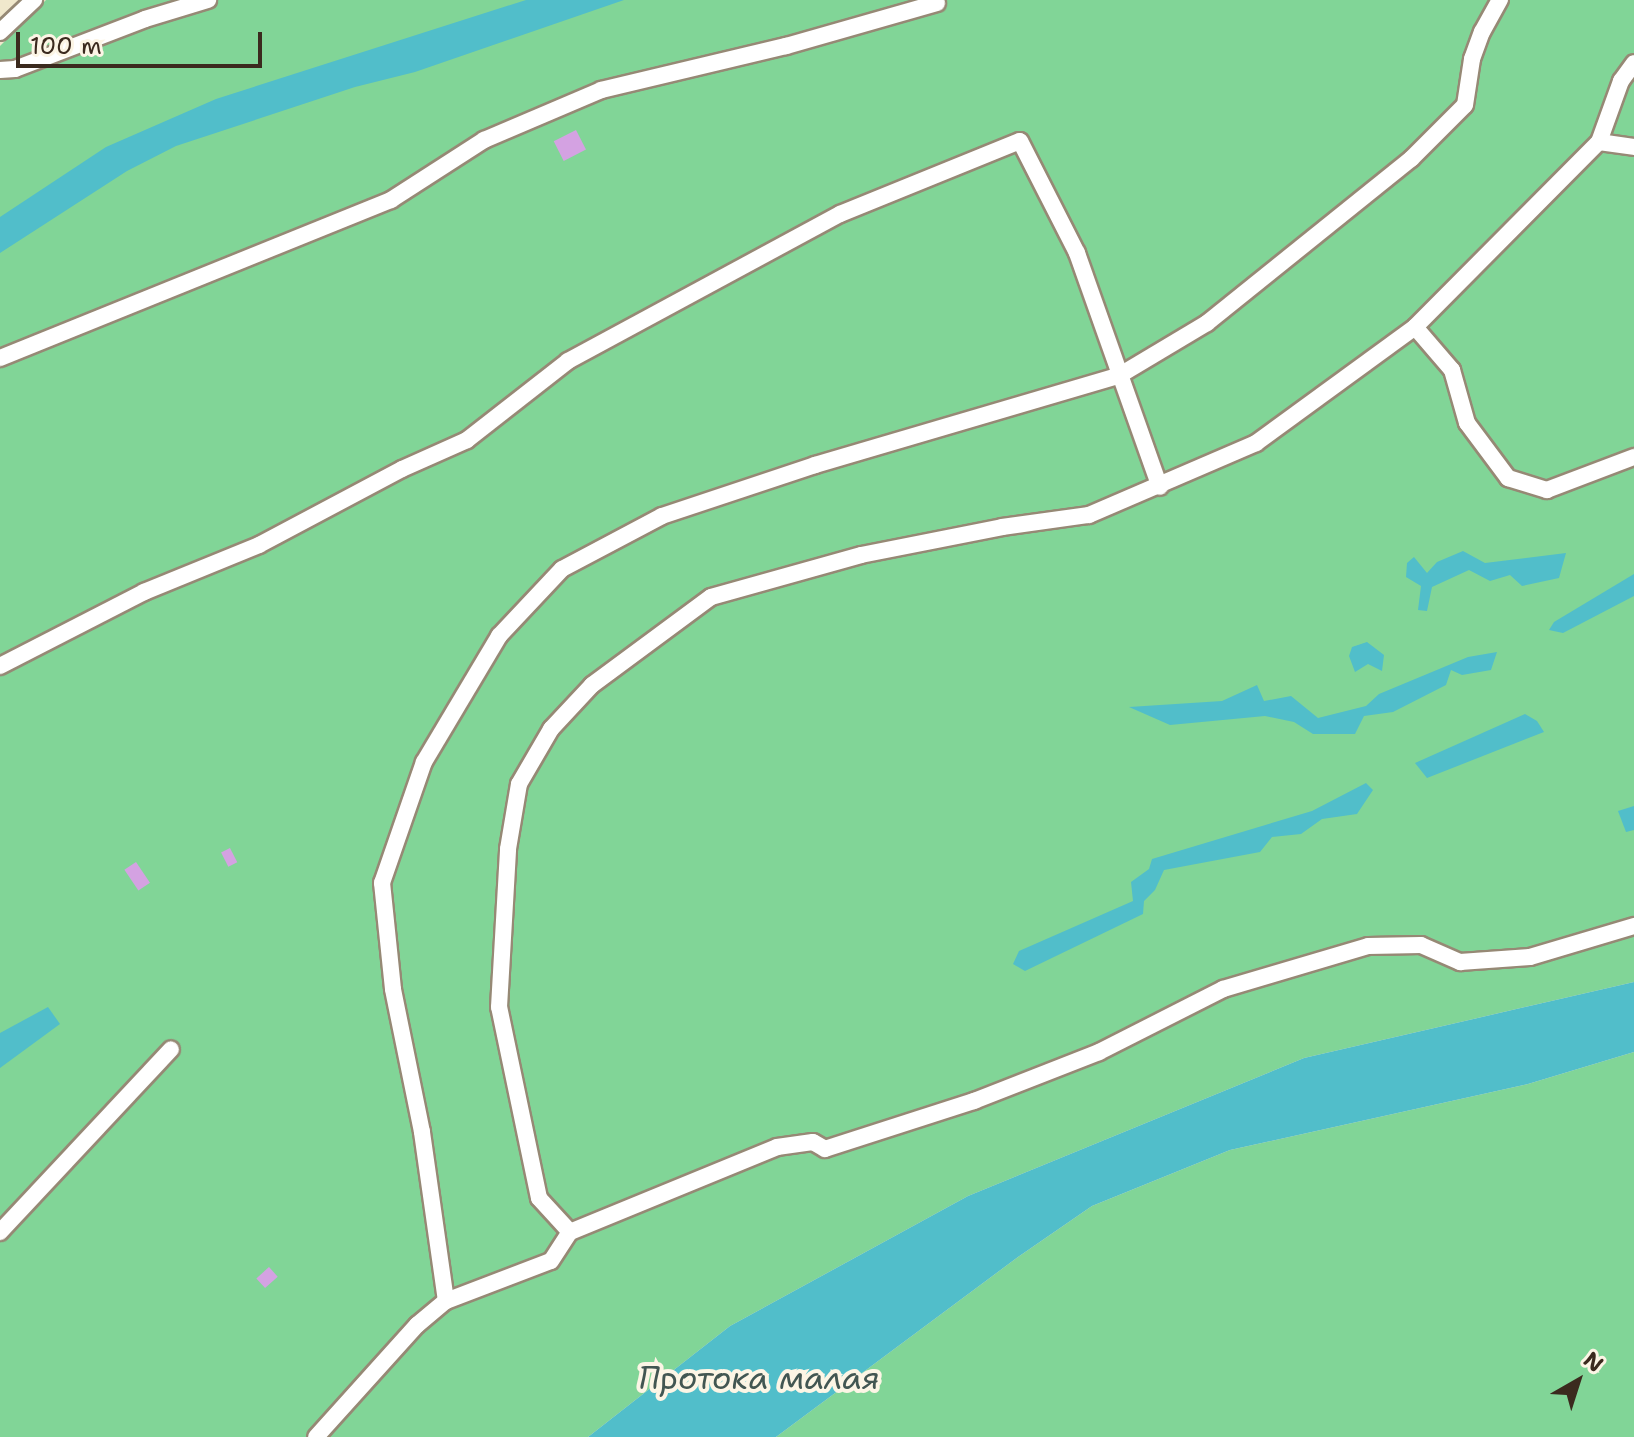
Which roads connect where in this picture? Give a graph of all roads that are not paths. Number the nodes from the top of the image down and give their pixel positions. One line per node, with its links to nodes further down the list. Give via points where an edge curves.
1 (34, 0): 5 (street)
2 (208, 0): 7 (street)
3 (1500, 0): 12 (street, via 1477,46 1465,105 1411,159 1207,323)
4 (937, 3): 11 (street, via 601,90 484,140 391,200)
5 (0, 32)
6 (1634, 63): 8 (street, via 1621,81)
7 (0, 70)
8 (1599, 142): 9 (street); 10 (street)
9 (1634, 147)
10 (1415, 327): 13 (street, via 1452,370 1467,423 1508,478 1547,490); 14 (street, via 1256,443)
11 (0, 358)
12 (1120, 375): 14 (street); 15 (street, via 1075,249 1020,141 840,214 568,361 467,440); 20 (street, via 662,516 562,569 499,636 424,762 382,883 393,989 422,1132)
13 (1634, 457)
14 (1160, 487): 19 (street, via 1089,515 861,555 711,597 592,685 551,729 519,784 508,849 499,1007 539,1198)
15 (0, 666)
16 (1634, 926): 19 (street, via 1516,958 1460,962 1421,945 1368,946 1223,989 1099,1052 974,1101 825,1149 813,1142 777,1147)
17 (171, 1049): 18 (street)
18 (0, 1232)
19 (570, 1232): 20 (street, via 551,1261)
20 (446, 1301): 21 (street, via 417,1325)
21 (316, 1437)

